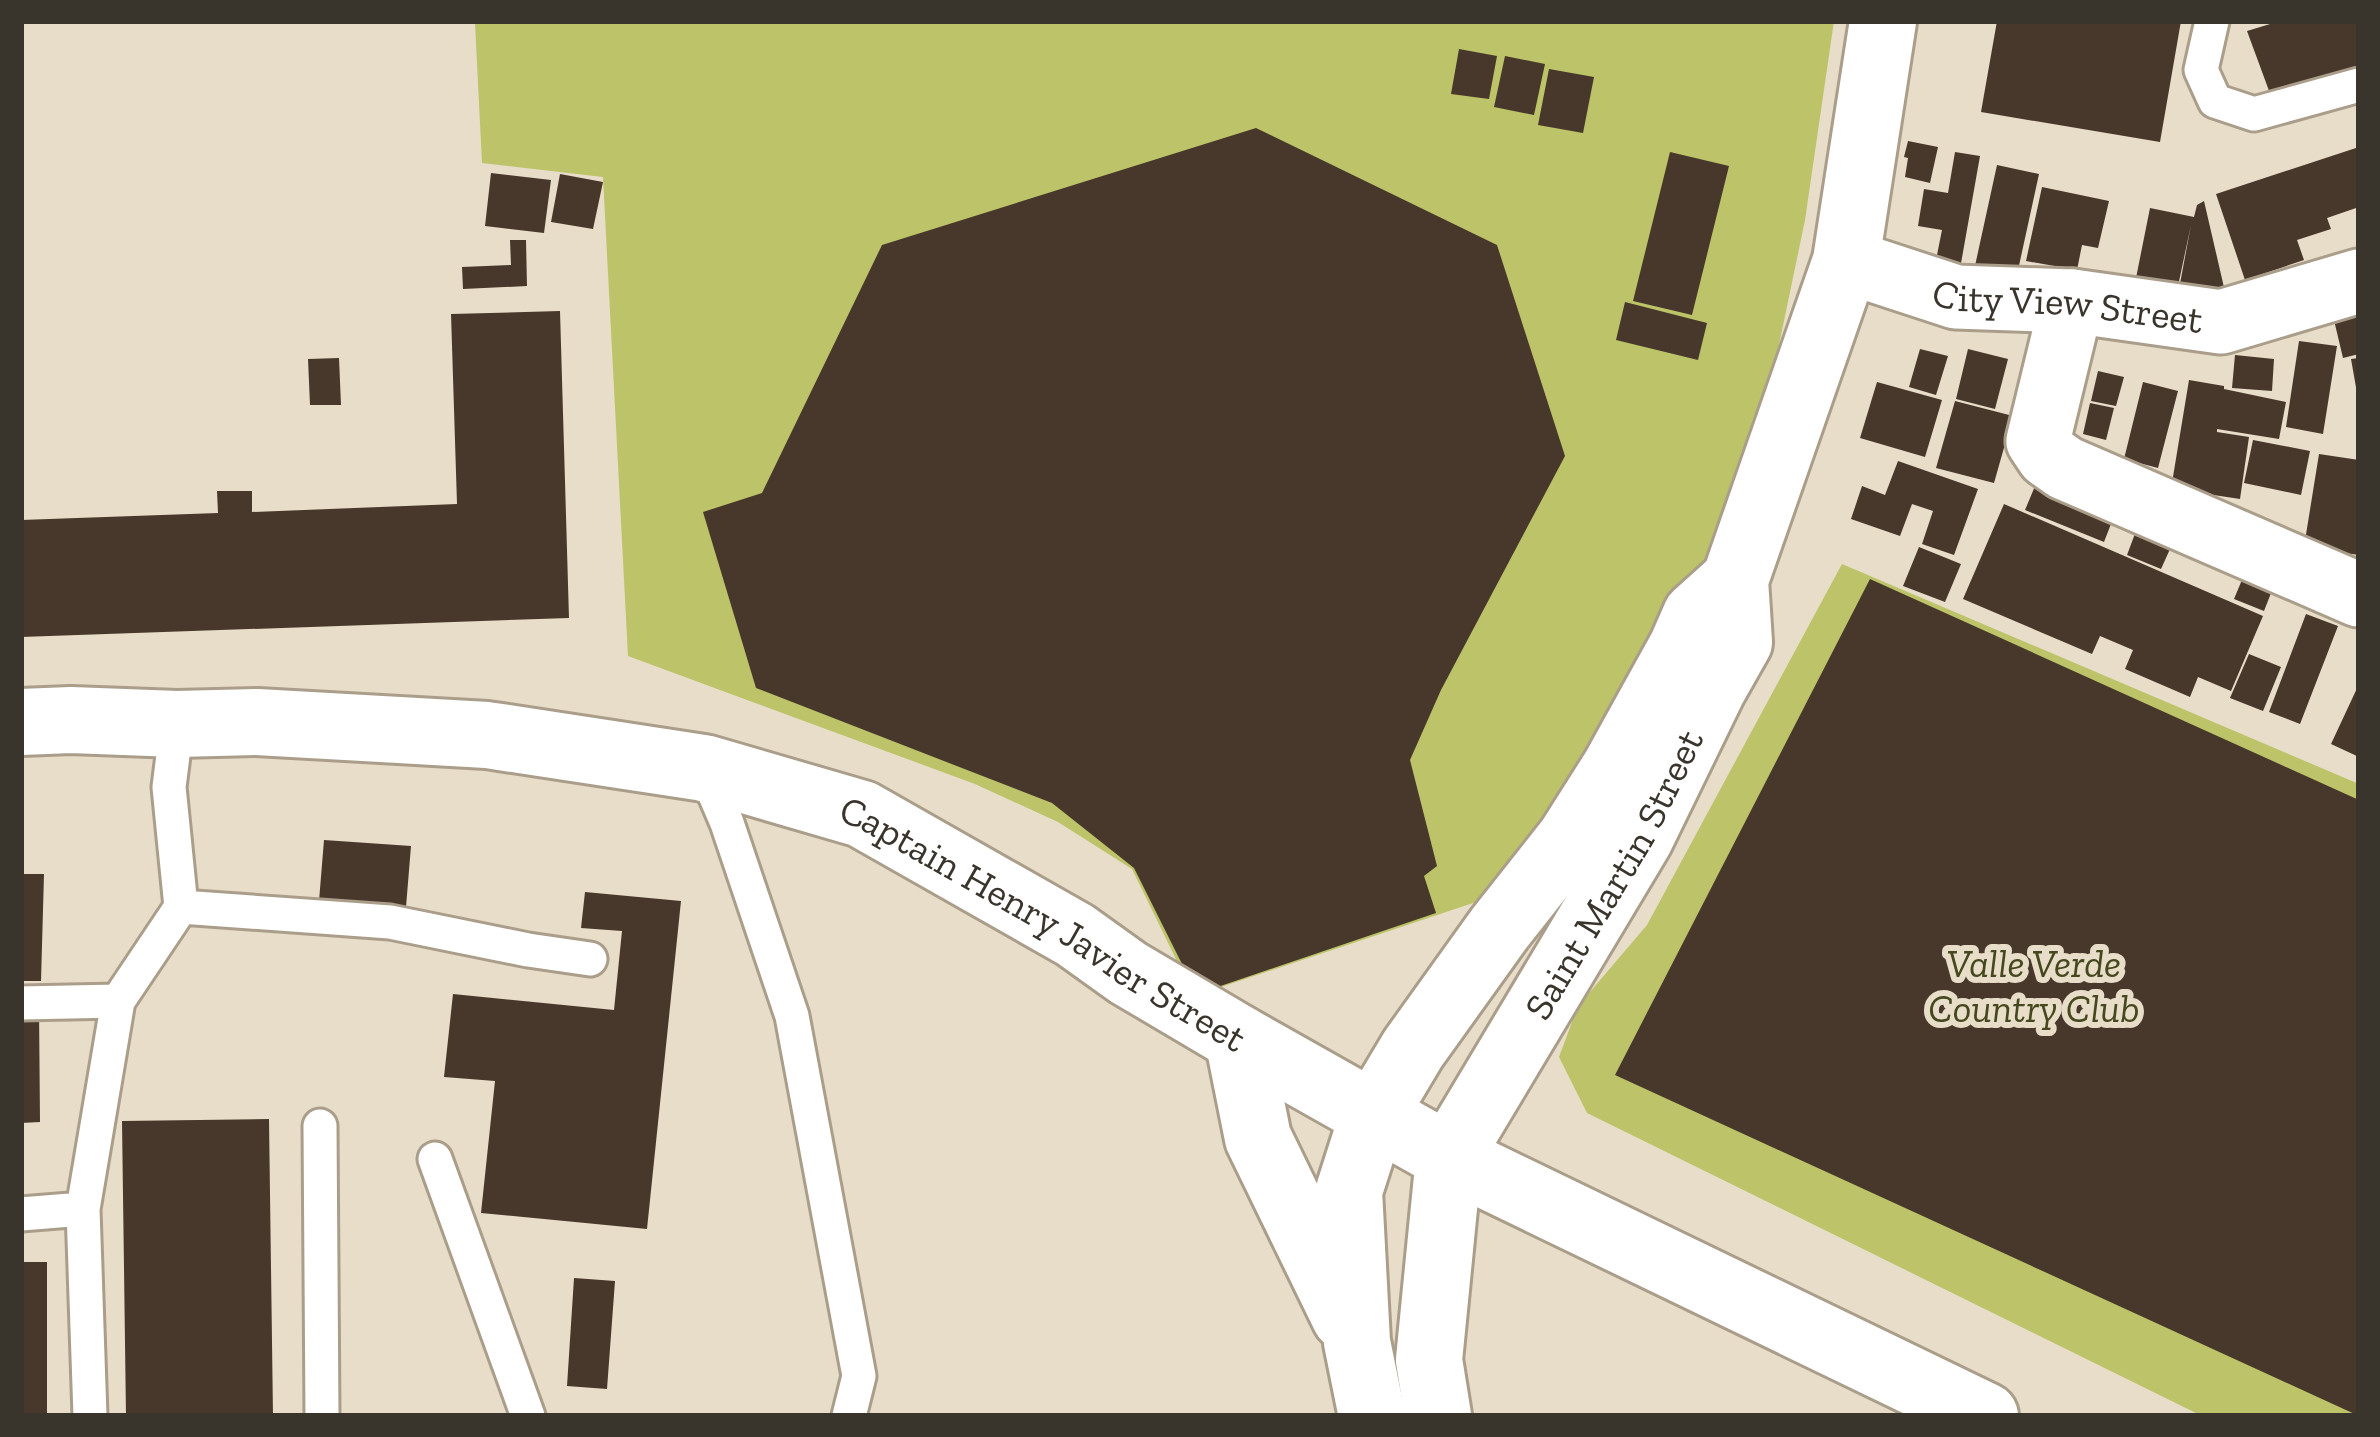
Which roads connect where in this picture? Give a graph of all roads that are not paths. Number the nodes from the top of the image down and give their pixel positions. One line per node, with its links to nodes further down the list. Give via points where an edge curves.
1 (1883, 21): 4 (street, Saint Martin Street)
2 (2212, 21): 3 (lane, via 2201,70 2215,101 2254,114)
3 (2359, 85)
4 (1846, 261): 6 (street, City View Street, via 1956,297); 7 (street, Saint Martin Street)
5 (2359, 281): 6 (street, City View Street, via 2221,322)
6 (2072, 301): 8 (street, via 2038,440 2048,456)
7 (1736, 580): 17 (street, Saint Martin Street, via 1696,615 1570,839 1499,928); 19 (street, Saint Martin Street, via 1739,642 1640,838)
8 (2359, 595)
9 (21, 722): 10 (street, Captain Henry Javier Street)
10 (177, 724): 11 (street, Captain Henry Javier Street, via 487,735); 12 (lane, via 169,787)
11 (704, 768): 16 (street, Captain Henry Javier Street, via 862,814); 27 (lane, via 792,1016 859,1376)
12 (181, 907): 13 (lane, via 390,922); 14 (lane)
13 (590, 959)
14 (118, 1001): 15 (lane); 21 (lane)
15 (21, 1003)
16 (1238, 1038): 17 (street, Captain Henry Javier Street); 23 (street, via 1258,1138)
17 (1373, 1116): 19 (street, Captain Henry Javier Street); 23 (street, Saint Martin Street, via 1349,1191)
18 (320, 1126): 25 (lane)
19 (1449, 1157): 29 (street, via 1429,1360); 30 (street, Captain Henry Javier Street)
20 (435, 1159): 26 (lane)
21 (83, 1209): 22 (lane); 24 (lane)
22 (21, 1214)
23 (1357, 1342): 28 (street)
24 (90, 1416)
25 (322, 1416)
26 (528, 1416)
27 (849, 1416)
28 (1372, 1416)
29 (1438, 1416)
30 (1985, 1416)

